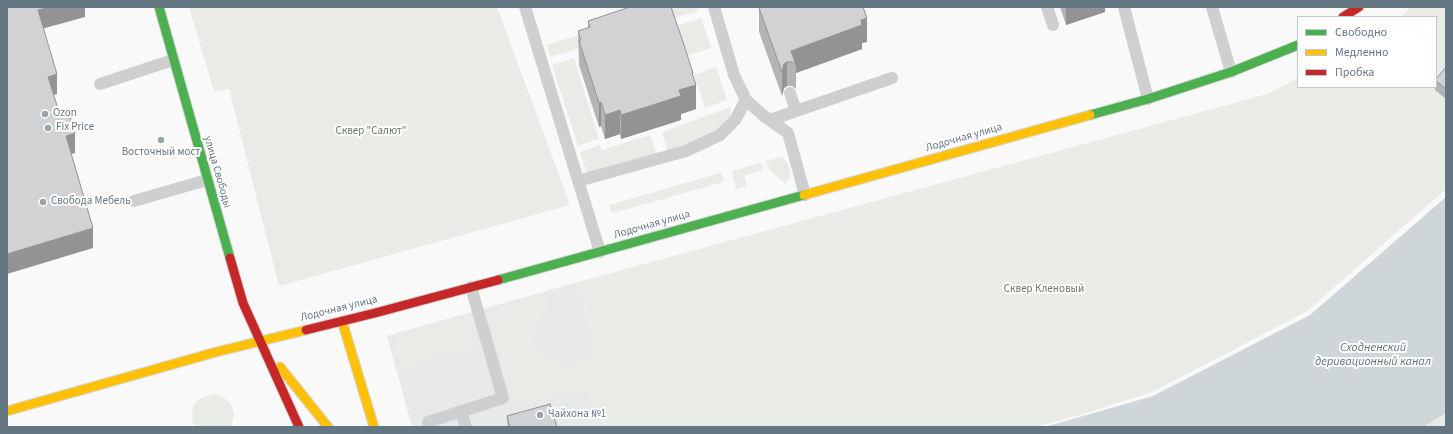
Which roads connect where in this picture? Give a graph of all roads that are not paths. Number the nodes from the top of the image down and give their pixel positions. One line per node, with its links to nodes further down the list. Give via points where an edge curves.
1 (158, 7): 11 (street, улица Свободы)
2 (525, 7): 21 (lane)
3 (714, 7): 17 (lane, via 734,75)
4 (1047, 7): 9 (lane)
5 (1124, 7): 16 (lane)
6 (1212, 7): 12 (lane)
7 (1359, 7): 8 (street)
8 (1345, 16)
9 (1053, 25)
10 (1297, 45): 12 (street, Лодочная улица)
11 (173, 60): 14 (lane); 20 (street, улица Свободы)
12 (1231, 72): 16 (street, Лодочная улица)
13 (892, 78): 18 (lane)
14 (100, 84)
15 (790, 93): 18 (lane)
16 (1148, 99): 22 (street, Лодочная улица)
17 (746, 100): 19 (lane); 21 (lane, via 735,120 720,135 686,151)
18 (796, 111): 19 (lane)
19 (770, 120): 22 (lane, via 788,133)
20 (207, 180): 23 (lane); 27 (street, улица Свободы, via 243,303)
21 (578, 181): 24 (lane)
22 (805, 195): 24 (street, Лодочная улица)
23 (134, 201)
24 (600, 252): 25 (street, Лодочная улица)
25 (471, 287): 26 (street, Лодочная улица); 29 (lane, via 503,398)
26 (342, 321): 27 (street, Лодочная улица); 33 (street)
27 (259, 341): 28 (street, Лодочная улица); 31 (street, улица Свободы); 32 (street, улица Свободы)
28 (7, 411)
29 (461, 412): 30 (lane); 34 (lane)
30 (428, 422)
31 (299, 427)
32 (328, 427)
33 (374, 427)
34 (466, 427)

